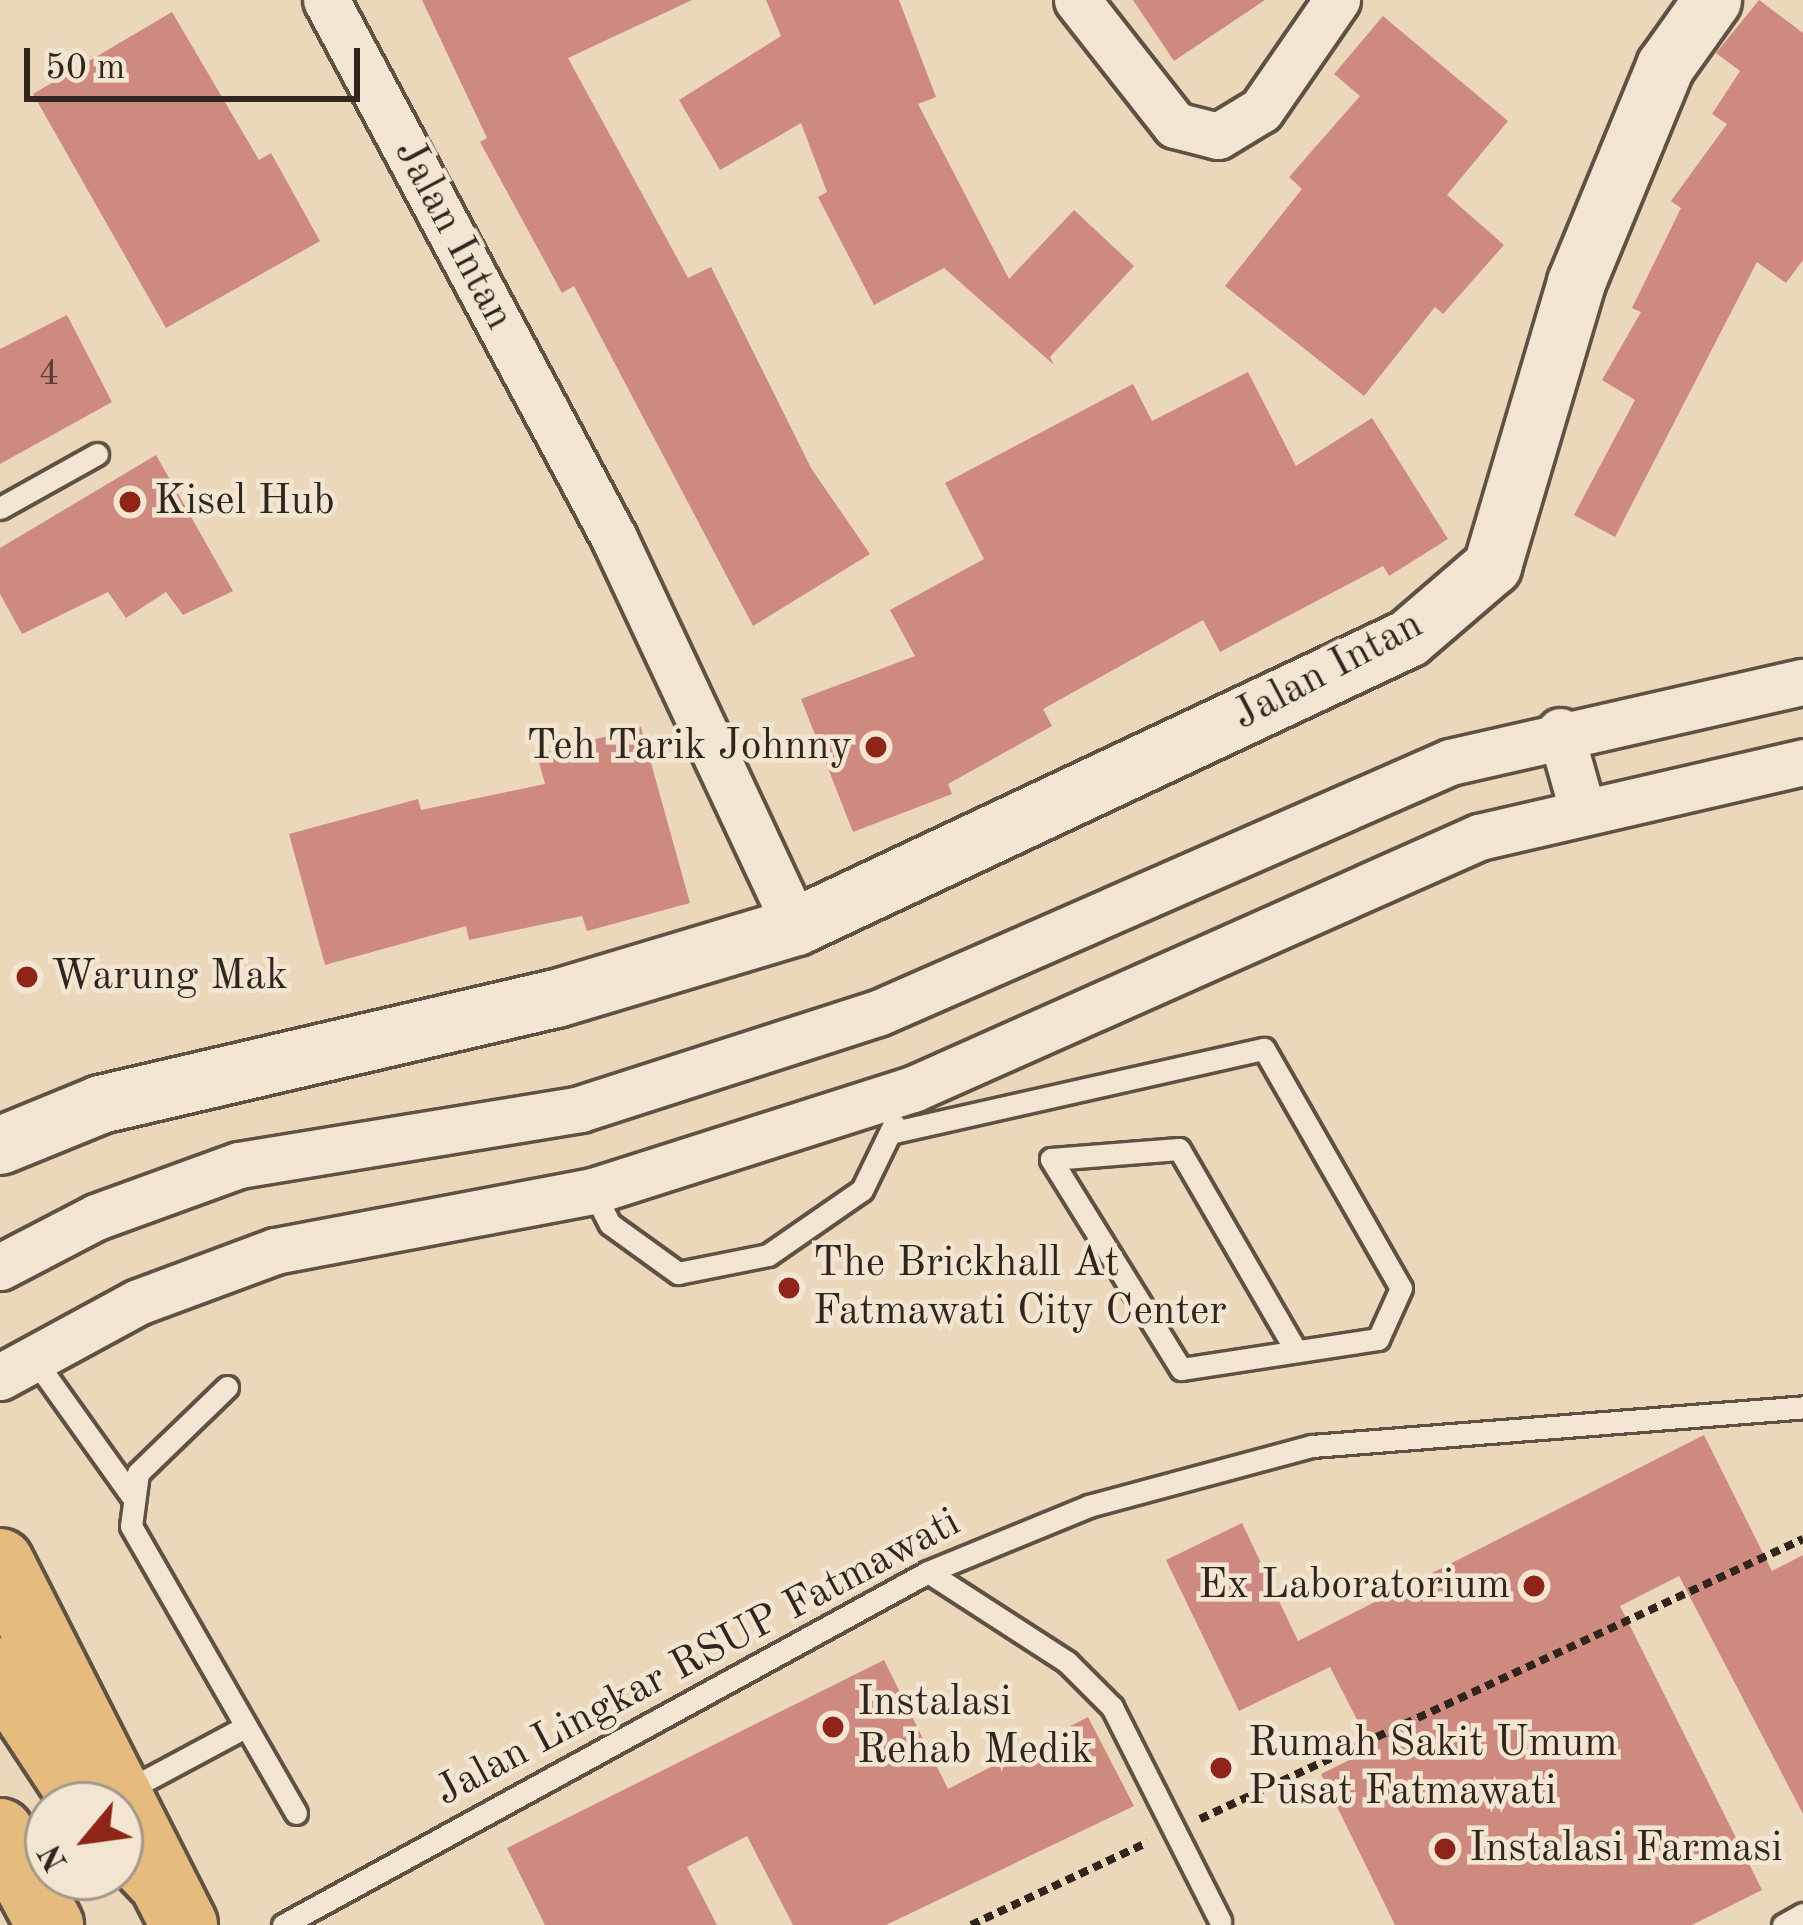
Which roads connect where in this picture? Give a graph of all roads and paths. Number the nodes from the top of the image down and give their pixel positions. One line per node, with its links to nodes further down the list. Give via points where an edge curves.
1 (326, 0): 11 (street, Jalan Intan, via 603,516)
2 (1077, 0): 3 (street, via 1175,124 1218,136 1261,110)
3 (1337, 0)
4 (1712, 0): 11 (street, Jalan Intan, via 1665,66 1576,282 1492,566 1408,638)
5 (97, 454): 6 (lane)
6 (0, 508)
7 (1803, 682): 8 (street)
8 (1560, 731): 10 (street); 16 (street, via 1450,762 878,1013 580,1109 238,1165 96,1216)
9 (1803, 761): 10 (street)
10 (1582, 809): 12 (street, via 1479,837)
11 (796, 926): 14 (street, Jalan Intan, via 556,998 100,1104)
12 (913, 1089): 13 (lane); 15 (street)
13 (890, 1133): 15 (lane, via 862,1190 768,1255 678,1274 610,1224); 17 (lane, via 1264,1049 1401,1288 1378,1340)
14 (0, 1144)
15 (592, 1190): 18 (street, via 275,1251 138,1302)
16 (0, 1267)
17 (1293, 1346): 17 (lane, via 1179,1149 1051,1159 1181,1369)
18 (17, 1368): 21 (lane)
19 (227, 1387): 21 (lane, via 154,1454)
20 (1803, 1407): 24 (lane, Jalan Lingkar RSUP Fatmawati, via 1312,1446 1090,1506)
21 (131, 1495): 26 (lane, via 142,1556)
22 (1803, 1539): 30 (path)
23 (0, 1562): 28 (highway)
24 (928, 1572): 30 (lane, via 1067,1662 1112,1707); 37 (lane, Jalan Lingkar RSUP Fatmawati)
25 (0, 1671): 27 (highway)
26 (243, 1728): 29 (lane); 32 (lane)
27 (83, 1781)
28 (102, 1781)
29 (296, 1814)
30 (1175, 1830): 34 (path); 35 (lane)
31 (0, 1832): 36 (highway)
32 (144, 1836)
33 (1803, 1914): 39 (lane)
34 (987, 1922): 38 (path)
35 (1220, 1922)
36 (50, 1925)
37 (283, 1925)
38 (971, 1925)
39 (1783, 1925)

